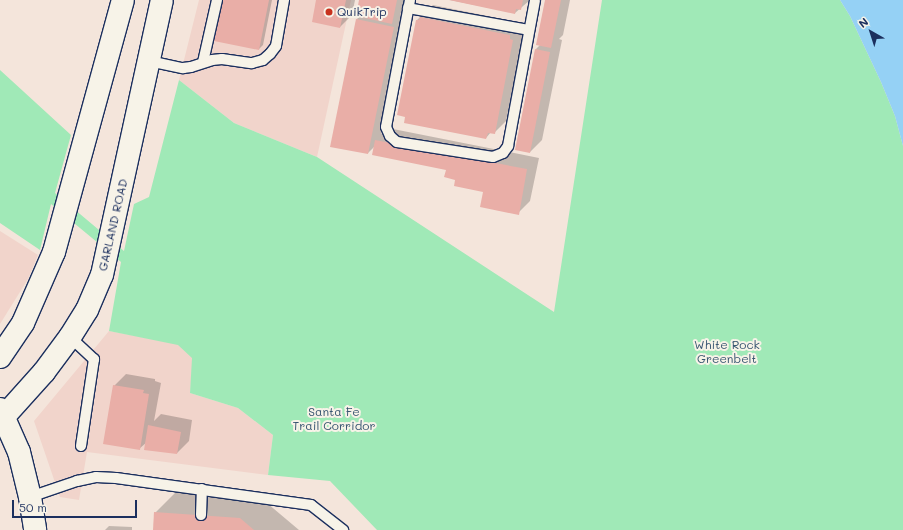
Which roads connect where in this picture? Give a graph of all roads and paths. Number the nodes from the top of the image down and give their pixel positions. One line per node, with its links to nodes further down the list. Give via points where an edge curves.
1 (124, 0): 11 (main road, via 54,252 23,323)
2 (162, 0): 8 (main road, GARLAND ROAD)
3 (216, 0): 9 (lane)
4 (284, 0): 9 (lane, via 276,46 263,60 252,63 222,59)
5 (535, 0): 7 (lane)
6 (409, 4): 7 (lane); 7 (lane, via 386,126 390,136 397,142 485,156 498,156 503,153 509,142)
7 (529, 30)
8 (149, 61): 9 (lane, via 183,68); 10 (main road, GARLAND ROAD, via 102,275 87,310)
9 (203, 62)
10 (70, 337): 12 (main road, GARLAND ROAD, via 44,372); 13 (lane, via 94,359)
11 (0, 357)
12 (2, 416): 15 (main road, via 19,452)
13 (81, 446)
14 (202, 489): 15 (lane, via 96,477); 16 (lane); 18 (lane, via 311,505)
15 (30, 497): 17 (main road)
16 (201, 515)
17 (34, 530)
18 (343, 530)

